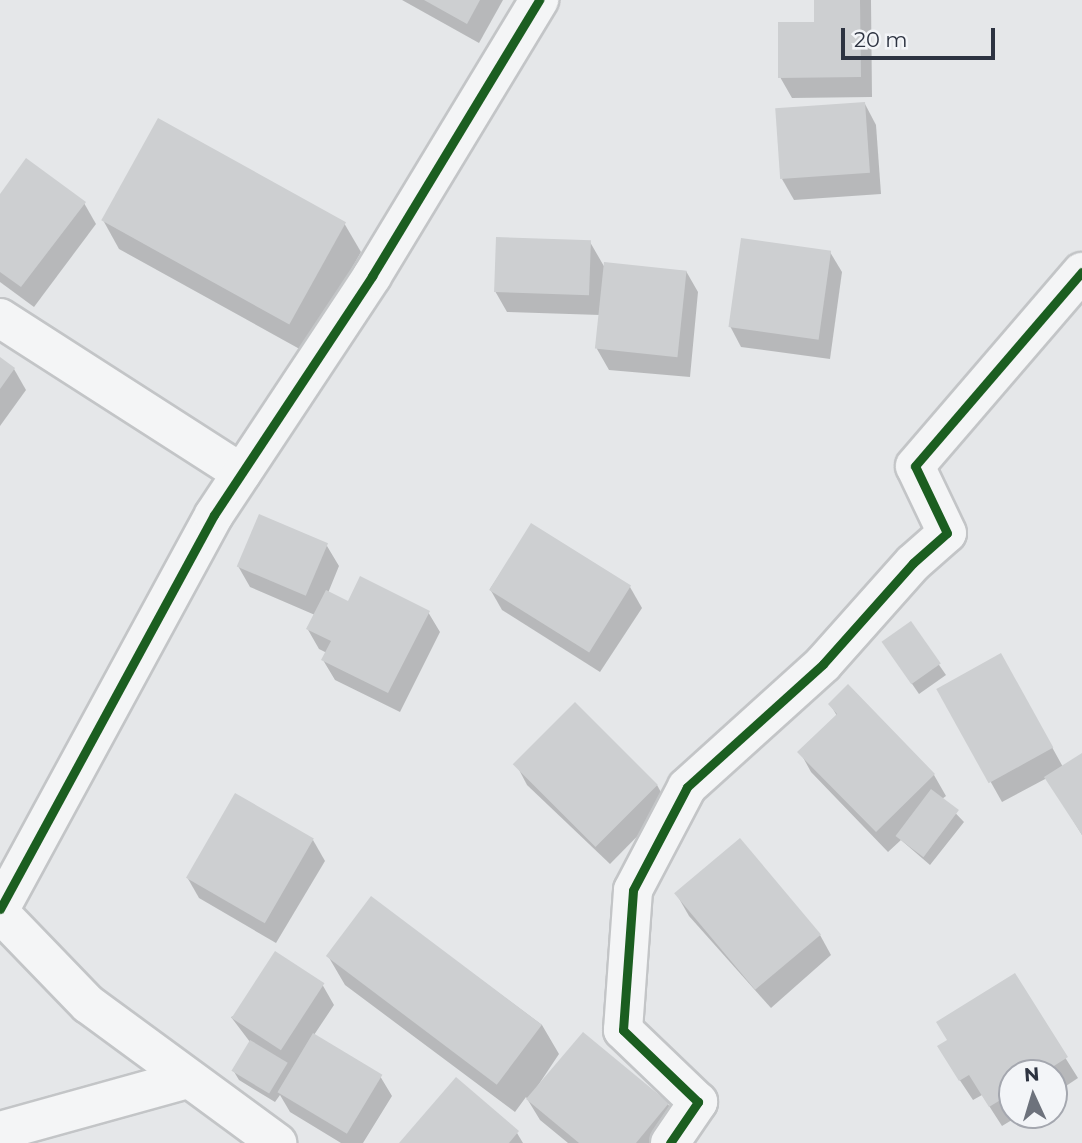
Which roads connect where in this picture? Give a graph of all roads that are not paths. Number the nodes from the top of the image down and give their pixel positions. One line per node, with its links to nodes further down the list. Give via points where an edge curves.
1 (539, 0): 4 (street, via 372,276)
2 (1082, 272): 9 (street, via 915,466 947,533 913,563 822,664 687,787 633,890 623,1030 698,1102)
3 (0, 318): 4 (street)
4 (241, 473): 5 (street)
5 (0, 911): 6 (street, via 88,1004)
6 (187, 1079): 7 (street); 8 (street)
7 (0, 1131)
8 (277, 1143)
9 (670, 1143)

